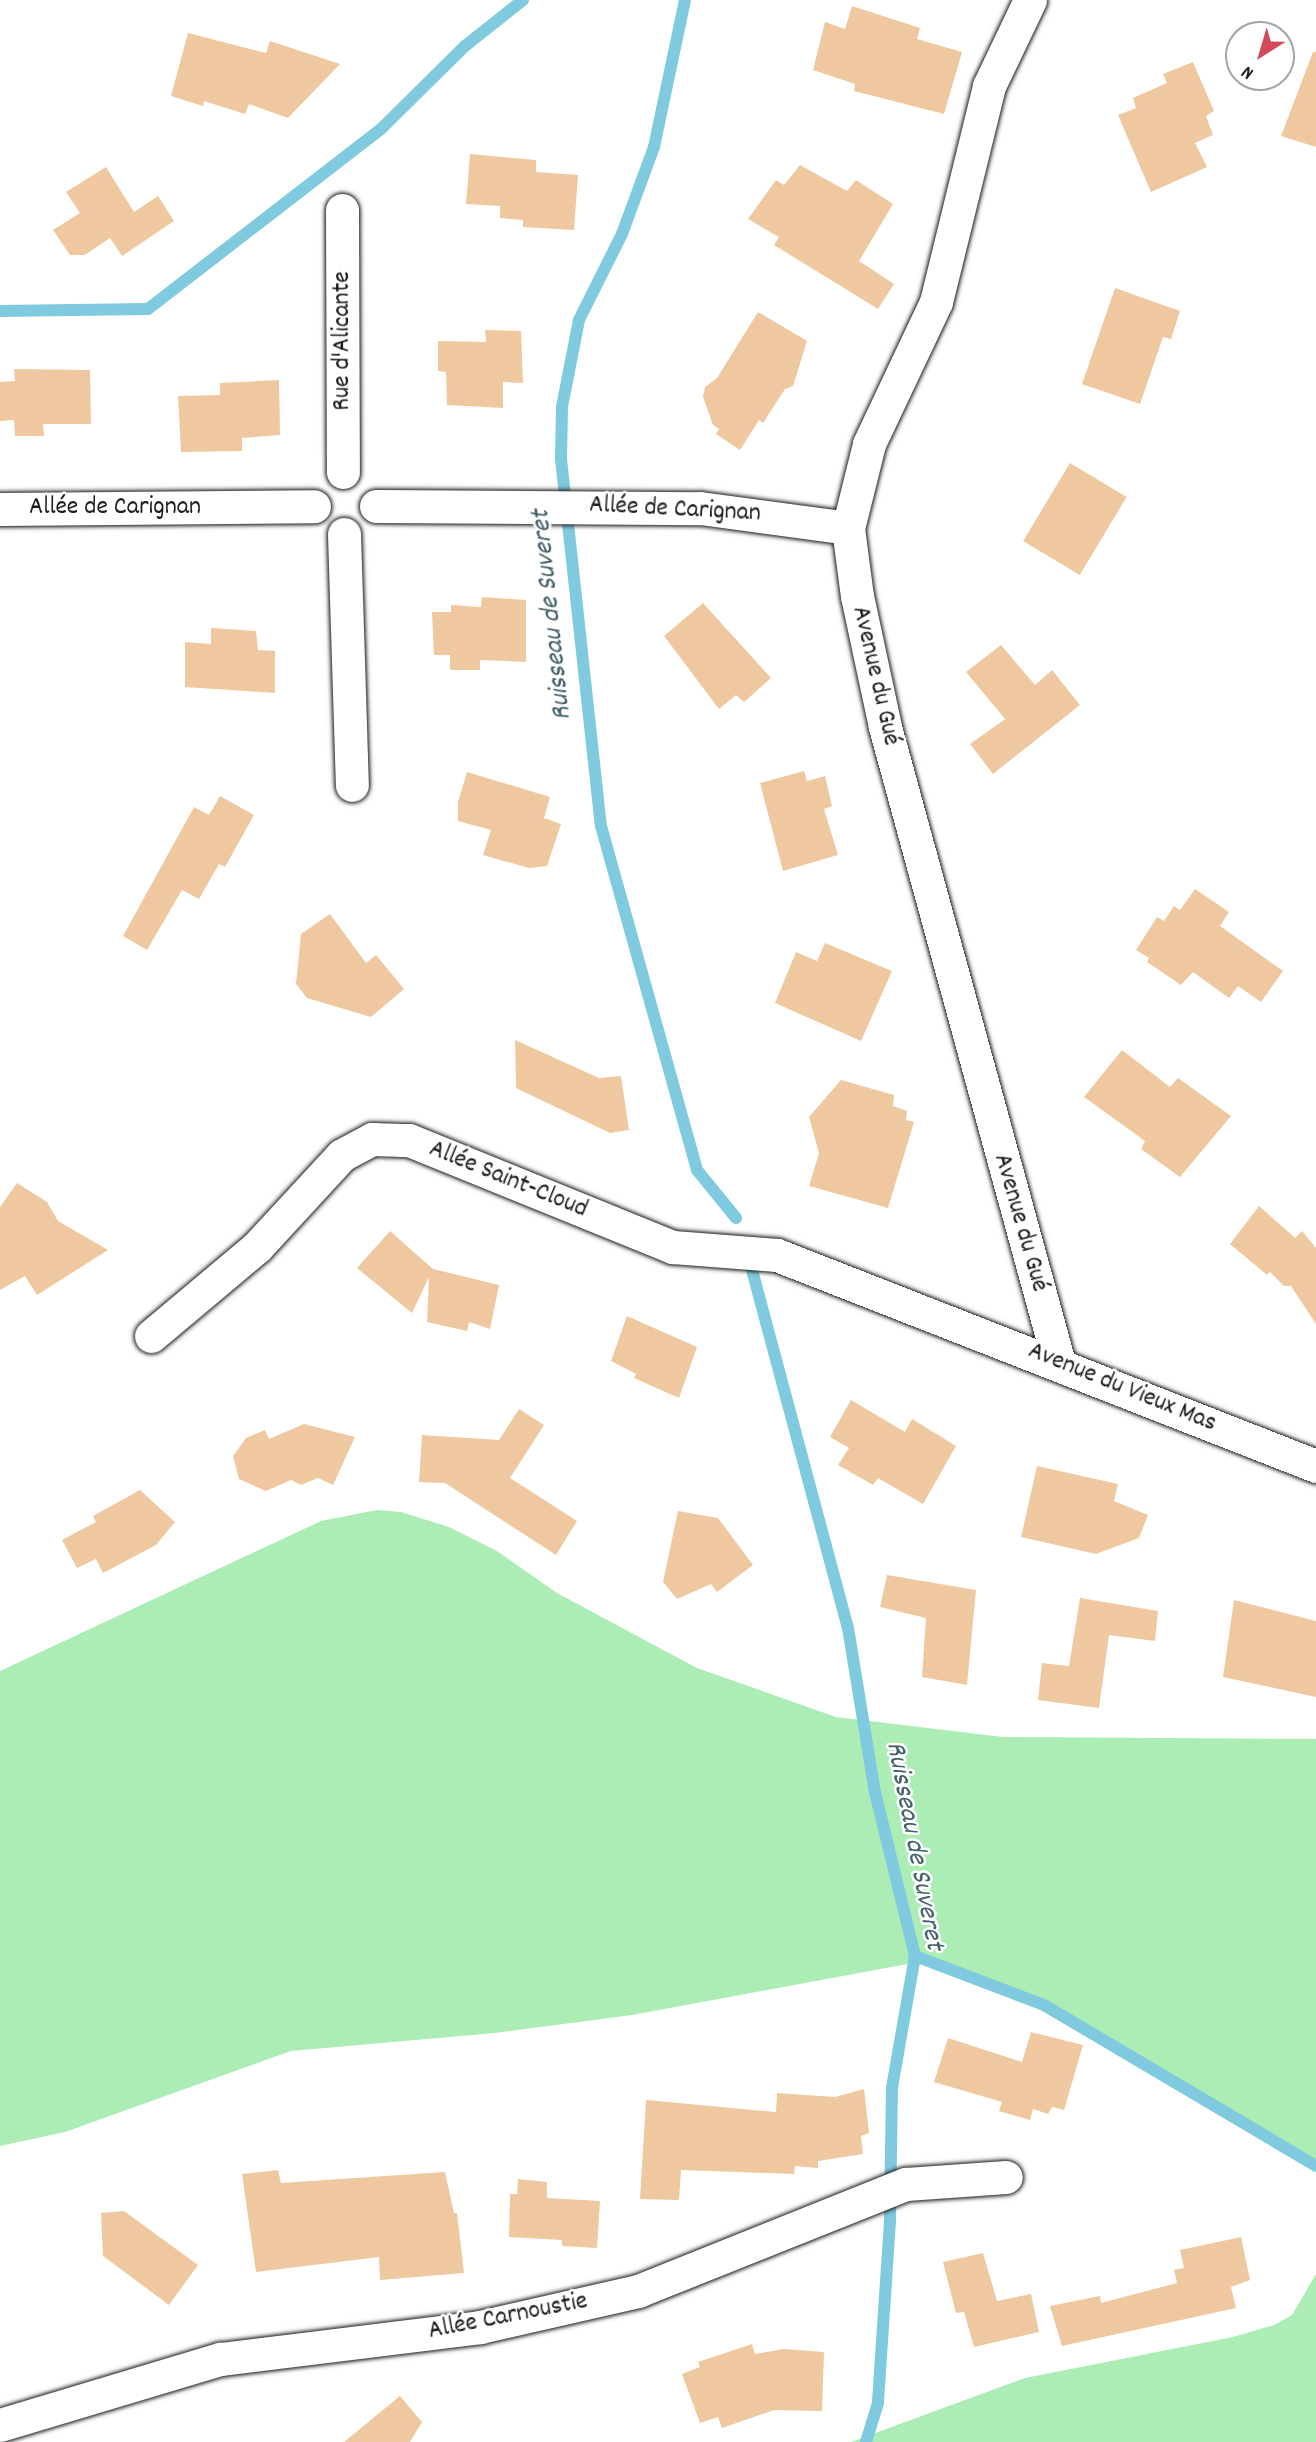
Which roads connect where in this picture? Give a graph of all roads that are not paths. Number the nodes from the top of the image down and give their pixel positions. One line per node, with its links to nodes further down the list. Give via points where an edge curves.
1 (1030, 0): 7 (street, Avenue du Gué, via 989,86 936,302 869,444)
2 (342, 210): 3 (street, Rue d'Alicante)
3 (343, 472): 4 (street, via 324,479); 5 (street, via 363,478 375,495)
4 (314, 506): 6 (street, Allée de Carignan); 8 (street, via 320,523)
5 (376, 506): 7 (street, Allée de Carignan, via 700,508); 8 (street, via 369,523)
6 (0, 509)
7 (848, 528): 12 (street, Avenue du Gué, via 856,596 885,727)
8 (344, 534): 9 (street)
9 (352, 785)
10 (927, 1312): 11 (street, Allée Saint-Cloud, via 777,1255 673,1247 409,1140 372,1139 342,1155 257,1247); 12 (street, Avenue du Vieux Mas)
11 (150, 1336)
12 (1059, 1363): 13 (street, Avenue du Vieux Mas)
13 (1316, 1466)
14 (1006, 2177): 15 (street, Allée Carnoustie, via 906,2184 638,2291 480,2326 220,2359)
15 (0, 2425)

